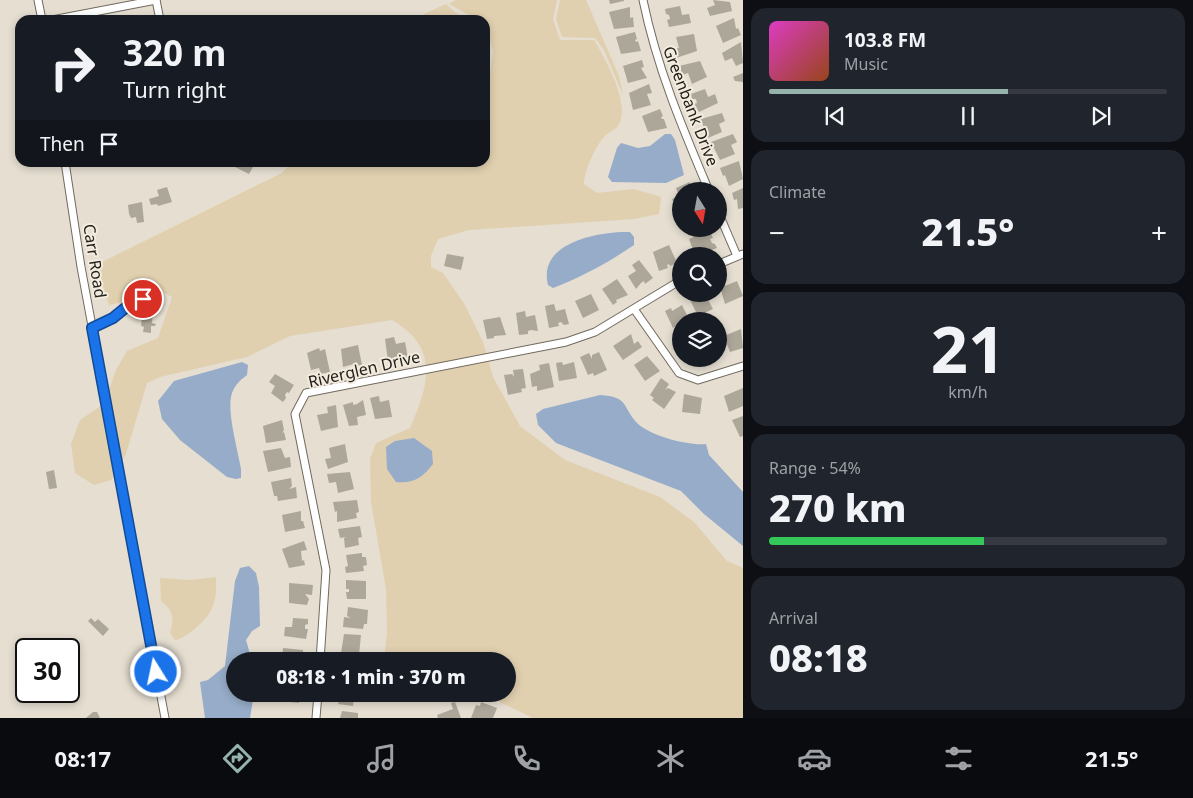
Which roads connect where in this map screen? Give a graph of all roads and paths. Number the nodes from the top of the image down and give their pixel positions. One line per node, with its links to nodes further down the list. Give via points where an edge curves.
1 (38, 0): 4 (street)
2 (156, 0): 5 (street); 6 (street)
3 (643, 0): 8 (street, Greenbank Drive, via 652,45)
4 (41, 15)
5 (78, 15)
6 (159, 15)
7 (66, 167): 15 (street, Carr Road)
8 (705, 182)
9 (728, 232): 10 (street)
10 (740, 255): 11 (street)
11 (727, 261)
12 (672, 286): 14 (street, Riverglen Drive)
13 (150, 300): 15 (lane, via 135,300 113,318)
14 (634, 309): 16 (street, via 679,373 698,380); 17 (street, Riverglen Drive, via 595,332 566,342 306,393 295,414 326,570)
15 (92, 328): 19 (street, Carr Road)
16 (743, 366)
17 (321, 652)
18 (317, 702): 20 (street)
19 (165, 718)
20 (316, 718)

